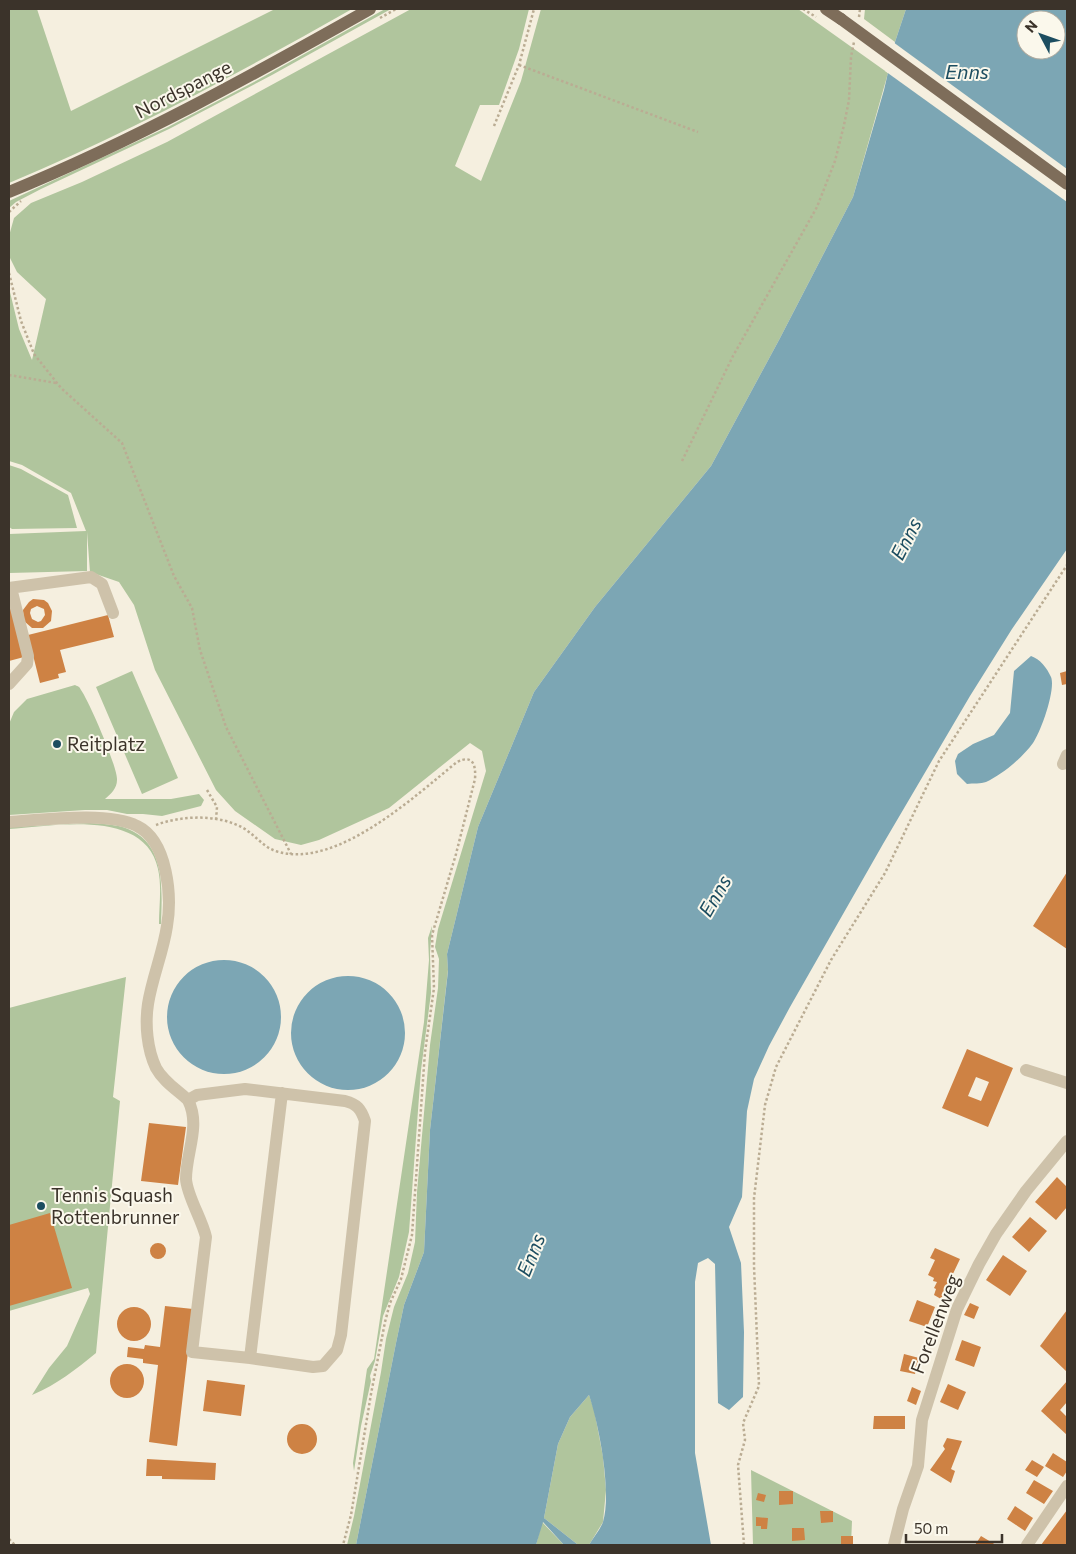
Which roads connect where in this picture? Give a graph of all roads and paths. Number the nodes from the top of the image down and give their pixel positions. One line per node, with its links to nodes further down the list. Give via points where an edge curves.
1 (370, 9): 11 (main road, Nordspange, via 218,93)
2 (534, 9): 7 (path)
3 (826, 9): 10 (main road, bridge)
4 (860, 9): 5 (path)
5 (858, 18)
6 (855, 38): 15 (path, via 844,125 835,161 817,207 733,356)
7 (519, 65): 8 (path); 9 (path)
8 (494, 126)
9 (698, 132)
10 (1067, 184)
11 (9, 192)
12 (9, 273): 14 (path, via 21,321 34,354)
13 (9, 375): 14 (path)
14 (57, 383): 24 (path, via 122,443 174,576 192,608 200,650 226,726)
15 (682, 460)
16 (1067, 565): 35 (path, via 939,761 885,873 831,960 776,1067 765,1105 754,1198 759,1386 743,1423 745,1440 738,1464)
17 (10, 588): 18 (street, via 91,577 102,584); 19 (street, via 28,656 27,664)
18 (113, 613)
19 (9, 684)
20 (207, 790): 21 (path, via 217,806)
21 (216, 820): 23 (path, via 184,818 153,826); 24 (path, via 234,824 271,849)
22 (9, 822): 23 (street, via 97,818 125,822)
23 (147, 833): 28 (street, via 162,856 166,871 167,925 148,1004 147,1024 157,1070)
24 (291, 854): 34 (path, via 323,850 353,837 394,813 456,762 461,759 474,763 475,779 432,935 434,988 425,1052 412,1235 401,1279 385,1322)
25 (1026, 1070): 26 (street)
26 (1067, 1083)
27 (282, 1093): 28 (street, via 245,1089 197,1095); 30 (street); 30 (street, via 345,1101 362,1111 365,1120 340,1335 337,1350 323,1366)
28 (188, 1100): 30 (street, via 195,1119 186,1180 206,1237 192,1352)
29 (1067, 1141): 36 (street, Forellenweg, via 996,1234 957,1309 922,1420 918,1466)
30 (250, 1358)
31 (1067, 1486): 37 (street)
32 (9, 1539): 33 (path)
33 (15, 1545)
34 (343, 1545)
35 (744, 1545)
36 (894, 1545)
37 (1027, 1545)

